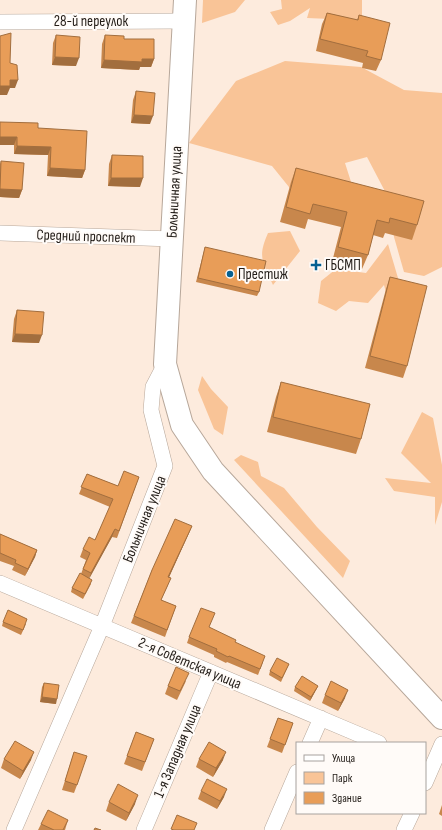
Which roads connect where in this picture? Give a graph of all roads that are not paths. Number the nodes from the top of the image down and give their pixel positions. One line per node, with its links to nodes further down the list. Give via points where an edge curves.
1 (184, 10): 2 (street, 28-й переулок); 4 (main road, Больничная улица)
2 (0, 22)
3 (0, 233): 4 (street, Средний проспект)
4 (172, 239): 5 (main road, Больничная улица)
5 (165, 364): 7 (street, Больничная улица, via 153,387 151,410 165,466); 10 (main road, via 182,425 213,471)
6 (0, 583): 7 (street, 2-я Советская улица)
7 (102, 626): 8 (street, 2-я Советская улица); 18 (street, Больничная улица)
8 (211, 672): 9 (street, 2-я Советская улица); 19 (street, 1-я Западная улица)
9 (321, 718): 11 (street); 12 (street, 2-я Советская улица)
10 (442, 718)
11 (310, 742)
12 (377, 742)
13 (442, 744): 14 (street)
14 (429, 764): 16 (street)
15 (296, 774): 20 (street)
16 (426, 778)
17 (412, 814): 21 (street)
18 (14, 830)
19 (144, 830)
20 (272, 830)
21 (404, 830)

